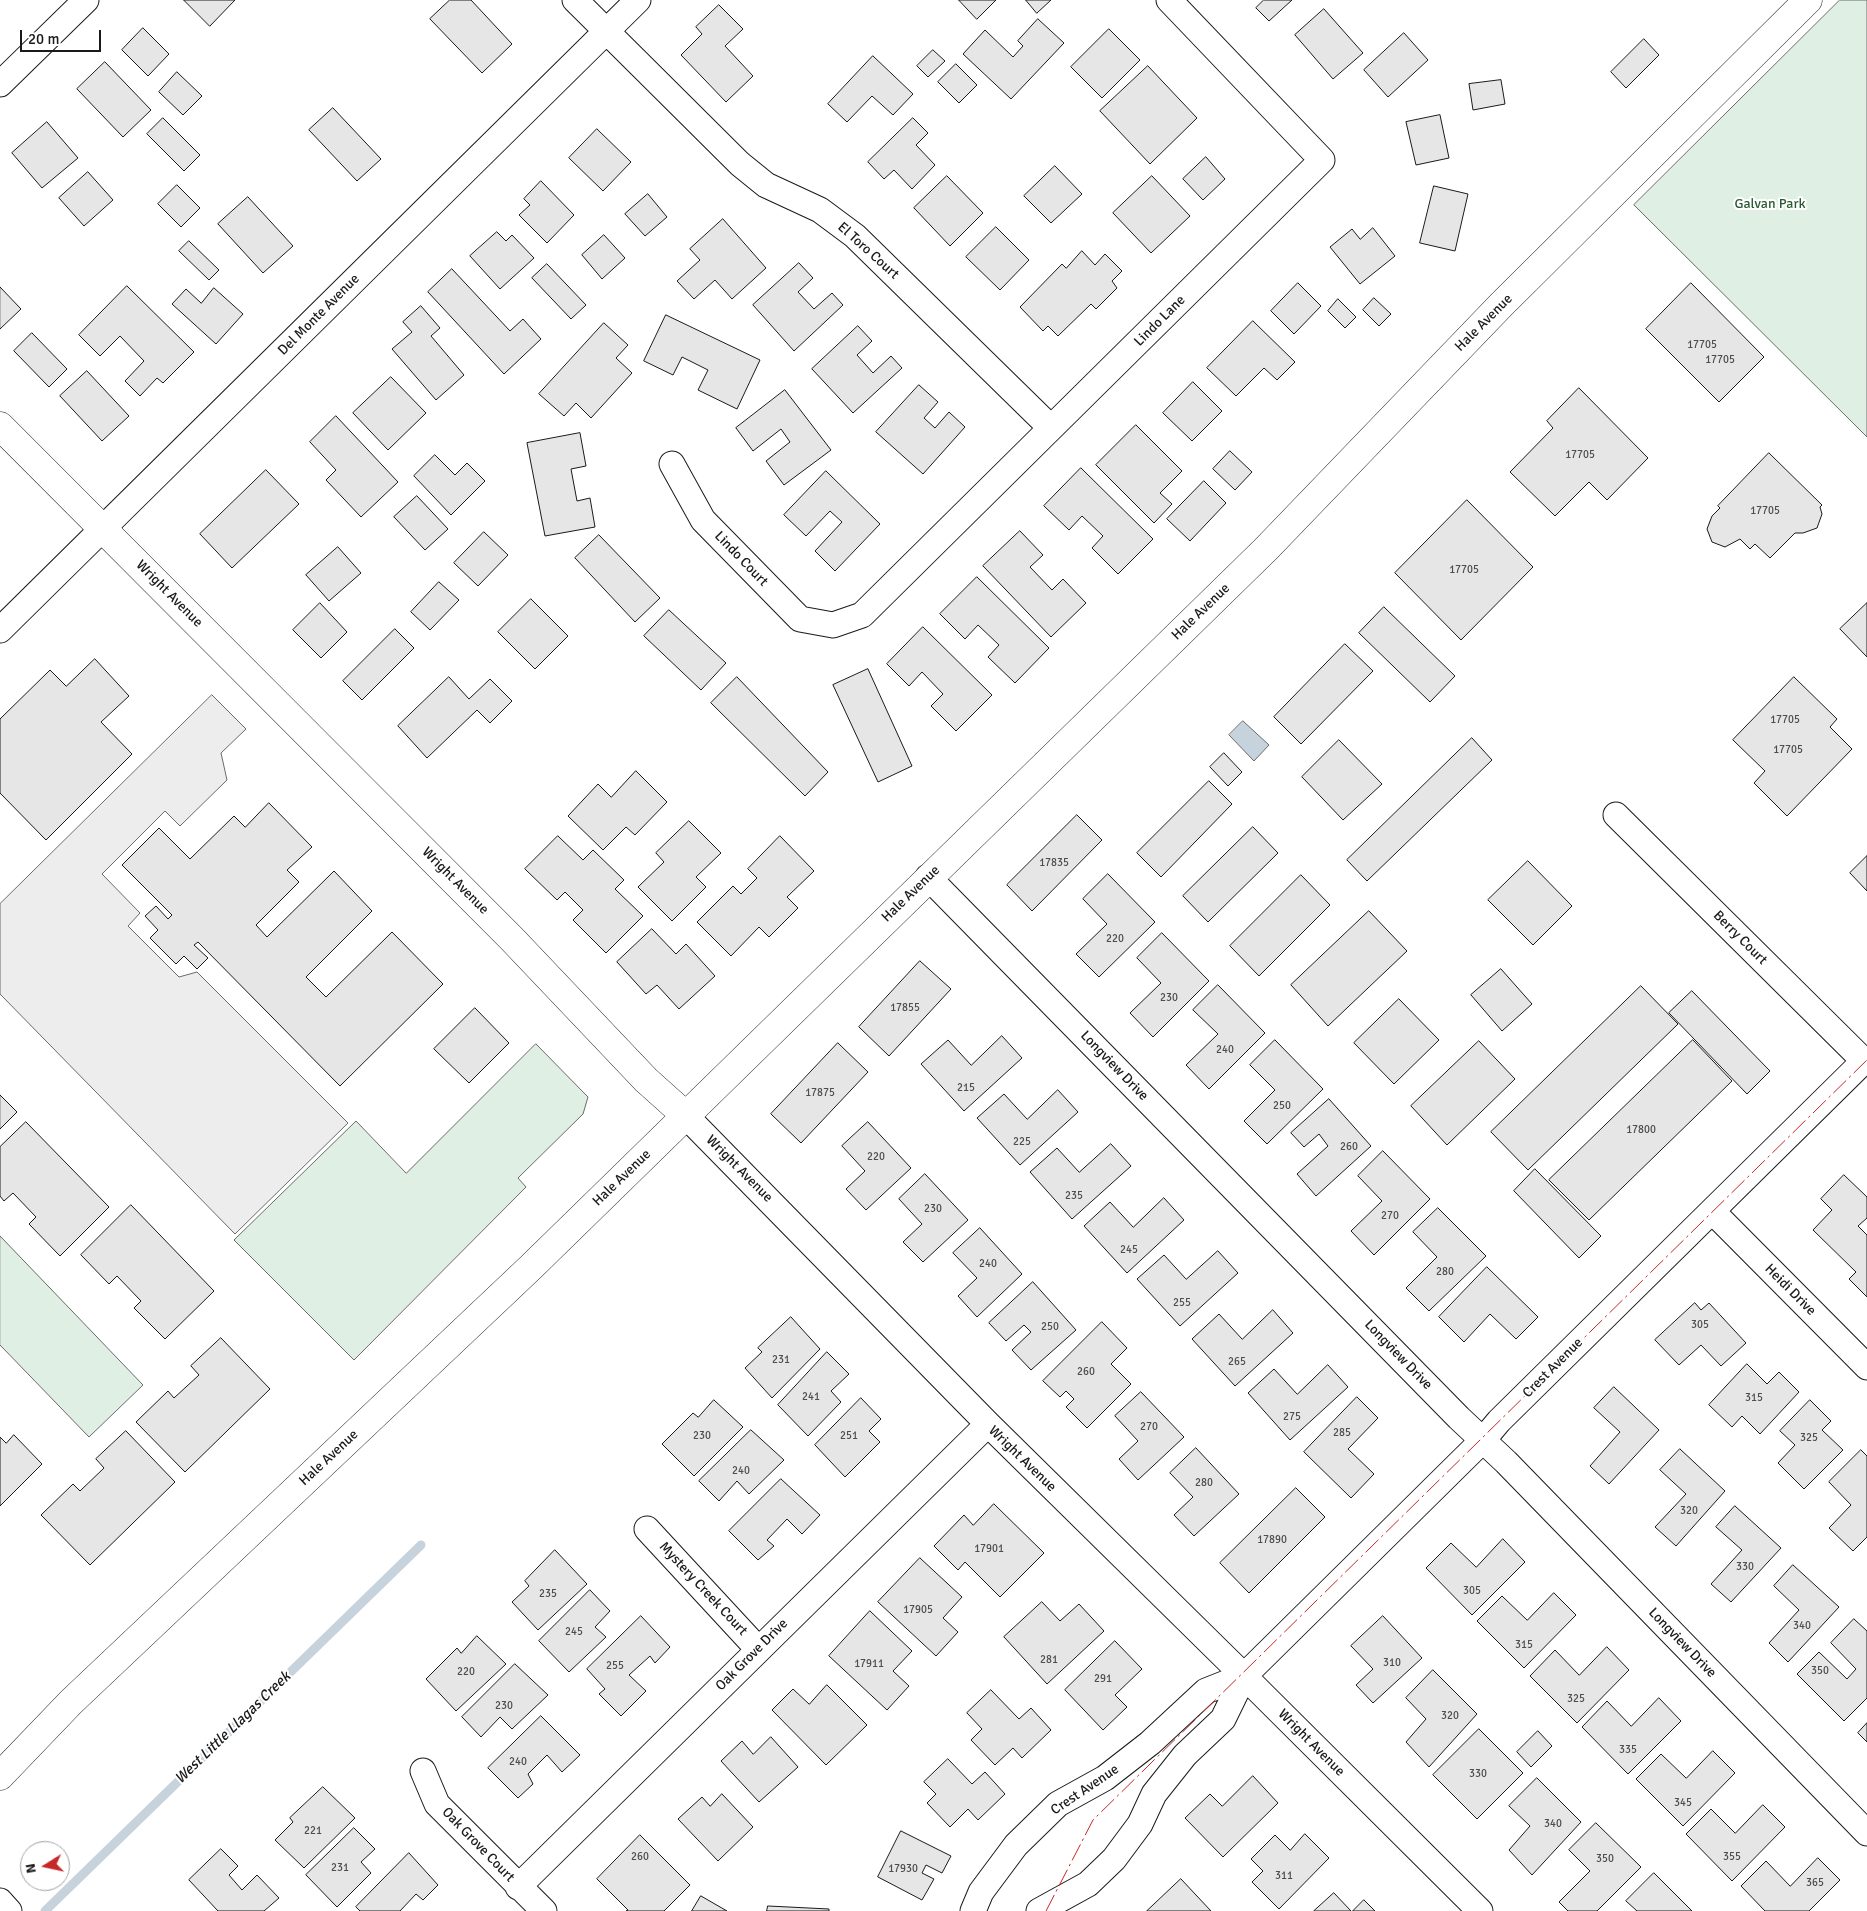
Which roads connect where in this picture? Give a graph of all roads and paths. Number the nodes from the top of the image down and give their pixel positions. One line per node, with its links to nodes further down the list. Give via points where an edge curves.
1 (86, 0): 7 (street)
2 (575, 0): 6 (street, El Toro Court)
3 (638, 0): 6 (street, Del Monte Avenue)
4 (1169, 0): 9 (street, Lindo Lane, via 1322,160)
5 (1808, 0): 15 (main road, Hale Avenue, via 1501,305 1266,549)
6 (606, 31): 9 (street, El Toro Court, via 740,164 766,185 820,210 855,236); 11 (street, Del Monte Avenue)
7 (0, 84)
8 (0, 426): 11 (main road, Wright Avenue)
9 (1051, 428): 12 (street, Lindo Lane, via 862,615)
10 (672, 464): 12 (street, Lindo Court, via 704,520 800,619)
11 (103, 528): 13 (street, Del Monte Avenue); 18 (main road, Wright Avenue, via 505,932 646,1080)
12 (833, 625)
13 (0, 630)
14 (1616, 815): 17 (street, Berry Court)
15 (928, 877): 18 (main road, Hale Avenue); 22 (street, Longview Drive)
16 (1867, 1036): 17 (street)
17 (1866, 1061): 19 (street, Crest Avenue)
18 (685, 1115): 21 (street, Wright Avenue); 27 (main road, Hale Avenue, via 531,1267 71,1702)
19 (1713, 1212): 20 (street, Heidi Drive); 22 (street, Crest Avenue)
20 (1867, 1368)
21 (988, 1424): 24 (street, Oak Grove Drive); 25 (street, Wright Avenue)
22 (1483, 1440): 25 (street, Crest Avenue); 28 (street, Longview Drive)
23 (647, 1529): 24 (street, Mystery Creek Court)
24 (758, 1650): 29 (street, Oak Grove Drive)
25 (1244, 1676): 33 (street, Crest Avenue, via 1206,1691 1150,1743 1105,1778 1058,1804 1016,1845 981,1892); 34 (street, Crest Avenue, via 1222,1718 1160,1786 1140,1824 1114,1858 1088,1884); 35 (street, Wright Avenue)
26 (423, 1772): 29 (street, Oak Grove Court, via 437,1804)
27 (0, 1776)
28 (1867, 1833)
29 (518, 1887): 32 (street, Oak Grove Court)
30 (0, 1901): 31 (street)
31 (10, 1911)
32 (544, 1911)
33 (972, 1911)
34 (1039, 1911)
35 (1480, 1911)

